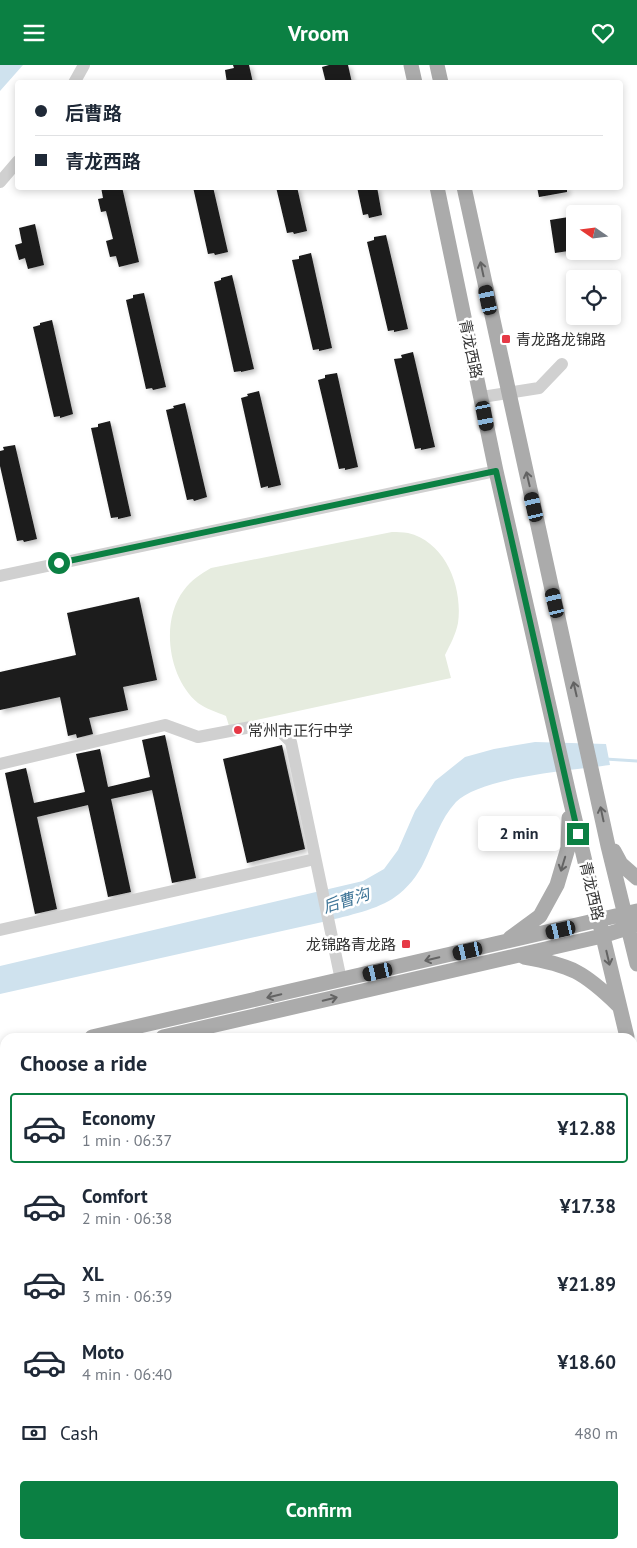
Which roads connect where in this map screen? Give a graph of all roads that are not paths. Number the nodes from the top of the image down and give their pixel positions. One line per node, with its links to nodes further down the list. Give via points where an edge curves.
1 (84, 65): 4 (street)
2 (411, 65): 5 (main road)
3 (437, 65): 6 (main road)
4 (76, 80)
5 (414, 80)
6 (440, 80)
7 (15, 164): 8 (street)
8 (0, 182)
9 (438, 190): 13 (main road, 青龙西路)
10 (465, 190): 12 (main road, 青龙西路, one-way to 10)
11 (562, 364): 12 (street, via 539,388)
12 (509, 394): 13 (street); 18 (main road, 青龙西路, one-way to 12)
13 (482, 397): 14 (main road, 青龙西路)
14 (496, 471): 15 (street); 17 (main road, 青龙西路)
15 (0, 576)
16 (0, 764): 19 (street, via 165,725 198,737 251,727 279,730 291,742)
17 (570, 799): 22 (main road, 青龙西路); 25 (main road, one-way to 25, via 568,848 557,885 540,916)
18 (606, 837): 20 (main road, via 621,864); 21 (main road, 青龙西路)
19 (316, 863): 23 (street); 28 (street)
20 (637, 878)
21 (632, 919): 22 (main road); 24 (main road); 27 (main road, 青龙西路)
22 (599, 921): 24 (main road, 青龙西路); 25 (main road)
23 (0, 930)
24 (602, 936): 26 (main road); 29 (main road, 青龙西路, one-way to 29)
25 (504, 943): 28 (main road, one-way to 28)
26 (515, 956): 29 (main road, via 553,962 578,971); 31 (main road, one-way to 26)
27 (637, 964)
28 (342, 980): 30 (main road, one-way to 30)
29 (618, 1005): 32 (main road, 青龙西路)
30 (110, 1033)
31 (181, 1033)
32 (625, 1033)

